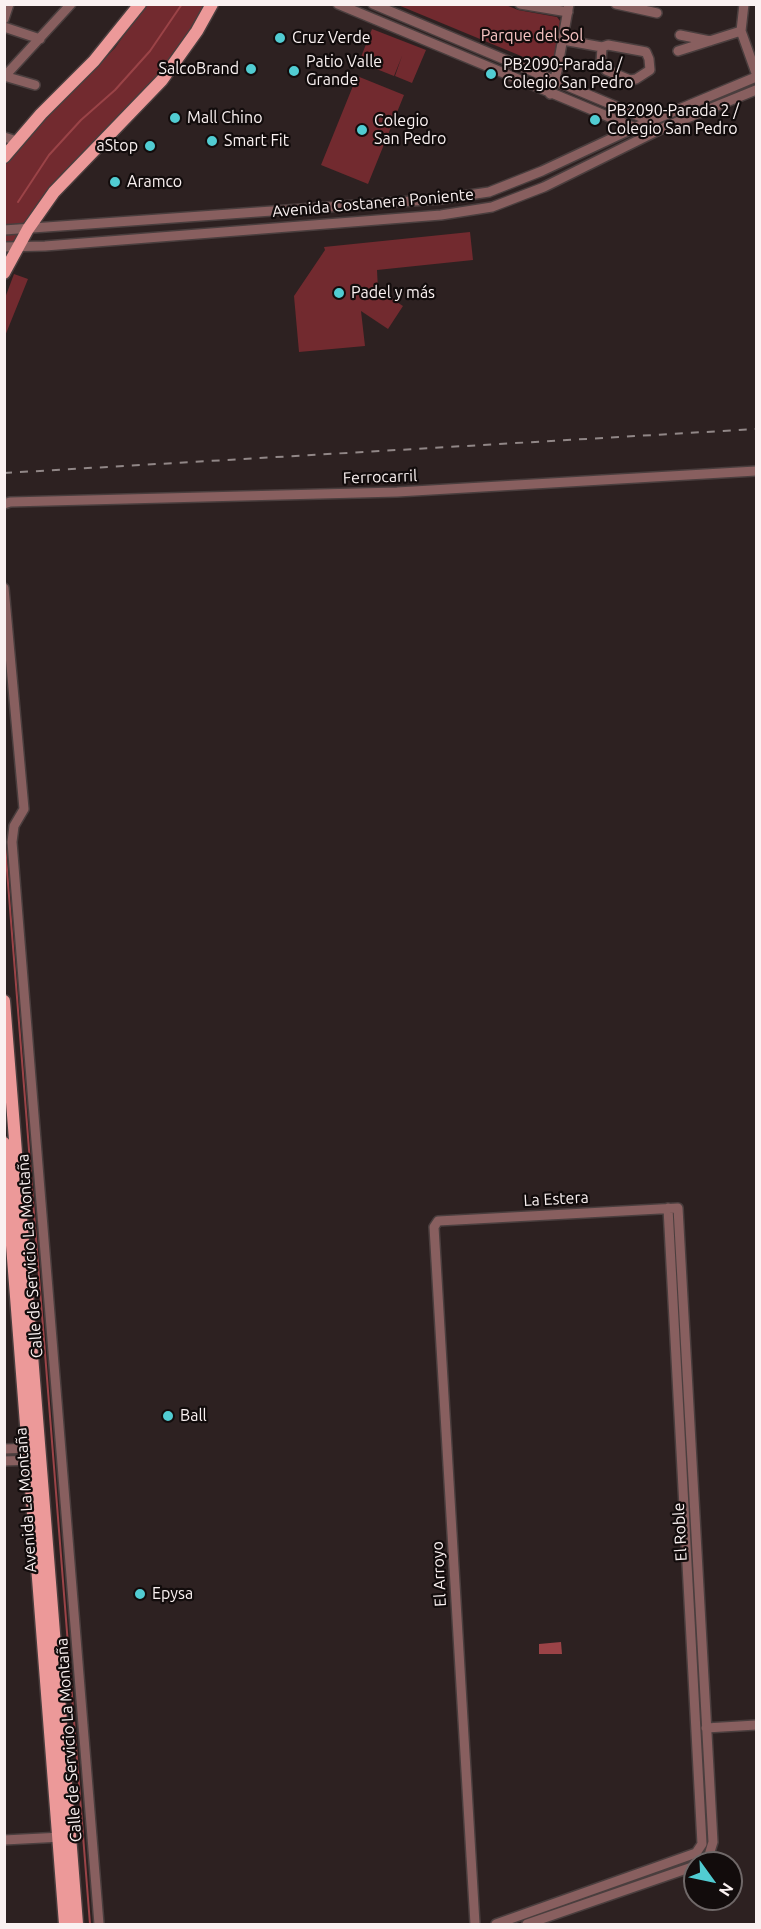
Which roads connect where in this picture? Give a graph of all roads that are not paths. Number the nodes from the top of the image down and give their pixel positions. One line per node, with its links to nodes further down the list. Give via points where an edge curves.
1 (9, 4): 12 (street)
2 (71, 4): 16 (street)
3 (140, 4): 31 (main road, via 94,62)
4 (212, 4): 35 (main road, via 162,80 75,168)
5 (338, 4): 26 (street)
6 (373, 4): 23 (street)
7 (520, 4): 10 (street)
8 (616, 4): 11 (street)
9 (744, 4): 14 (street)
10 (568, 8): 17 (street)
11 (657, 13)
12 (4, 19)
13 (4, 27): 16 (street)
14 (741, 31): 18 (street); 21 (street)
15 (680, 34): 18 (street)
16 (40, 39): 22 (street)
17 (563, 39): 19 (street); 23 (street)
18 (712, 41): 20 (street)
19 (602, 47): 19 (street, via 606,69 630,80 650,70 646,52)
20 (678, 51)
21 (756, 75): 27 (street, Avenida Costanera Poniente)
22 (5, 76): 24 (street)
23 (555, 81): 26 (street); 27 (street)
24 (35, 86)
25 (756, 90): 28 (street, Avenida Costanera Poniente)
26 (550, 94): 29 (street)
27 (651, 121): 28 (street); 29 (street, Avenida Costanera Poniente)
28 (665, 127): 30 (street, Avenida Costanera Poniente)
29 (634, 128): 30 (street); 32 (street, Avenida Costanera Poniente)
30 (650, 134): 33 (street, Avenida Costanera Poniente)
31 (11, 139): 34 (main road)
32 (600, 144): 33 (street, via 609,147); 35 (street, Avenida Costanera Poniente, via 489,192 441,199)
33 (607, 156): 37 (street, Avenida Costanera Poniente, via 521,197 492,207 441,215)
34 (4, 157)
35 (28, 228): 36 (street, Avenida Costanera Poniente); 37 (main road)
36 (4, 230)
37 (19, 246): 38 (street, Avenida Costanera Poniente); 39 (main road)
38 (4, 247)
39 (4, 273)
40 (756, 471): 41 (street, Ferrocarril, via 397,492)
41 (4, 504)
42 (4, 588): 43 (street, Calle de Servicio La Montaña, via 24,809)
43 (17, 821): 44 (street); 63 (street, Calle de Servicio La Montaña, via 12,842)
44 (4, 822)
45 (4, 1001): 50 (main road, Avenida La Montaña)
46 (4, 1143): 50 (main road, Avenida La Montaña)
47 (673, 1208): 48 (street, La Estera); 52 (street, El Roble)
48 (436, 1223): 64 (street, El Arroyo)
49 (4, 1449): 50 (street)
50 (34, 1454): 51 (street); 55 (main road, Avenida La Montaña)
51 (4, 1461)
52 (694, 1613): 54 (street, El Roble); 57 (street, El Roble)
53 (756, 1725): 54 (street)
54 (706, 1728): 59 (street, El Roble, via 713,1842)
55 (64, 1837): 56 (street); 61 (main road, Avenida La Montaña); 62 (main road, Avenida La Montaña)
56 (4, 1840)
57 (701, 1848): 58 (street); 65 (street)
58 (704, 1851)
59 (710, 1851)
60 (683, 1870): 66 (street)
61 (65, 1924)
62 (77, 1924)
63 (99, 1924)
64 (475, 1924)
65 (496, 1924)
66 (527, 1924)

